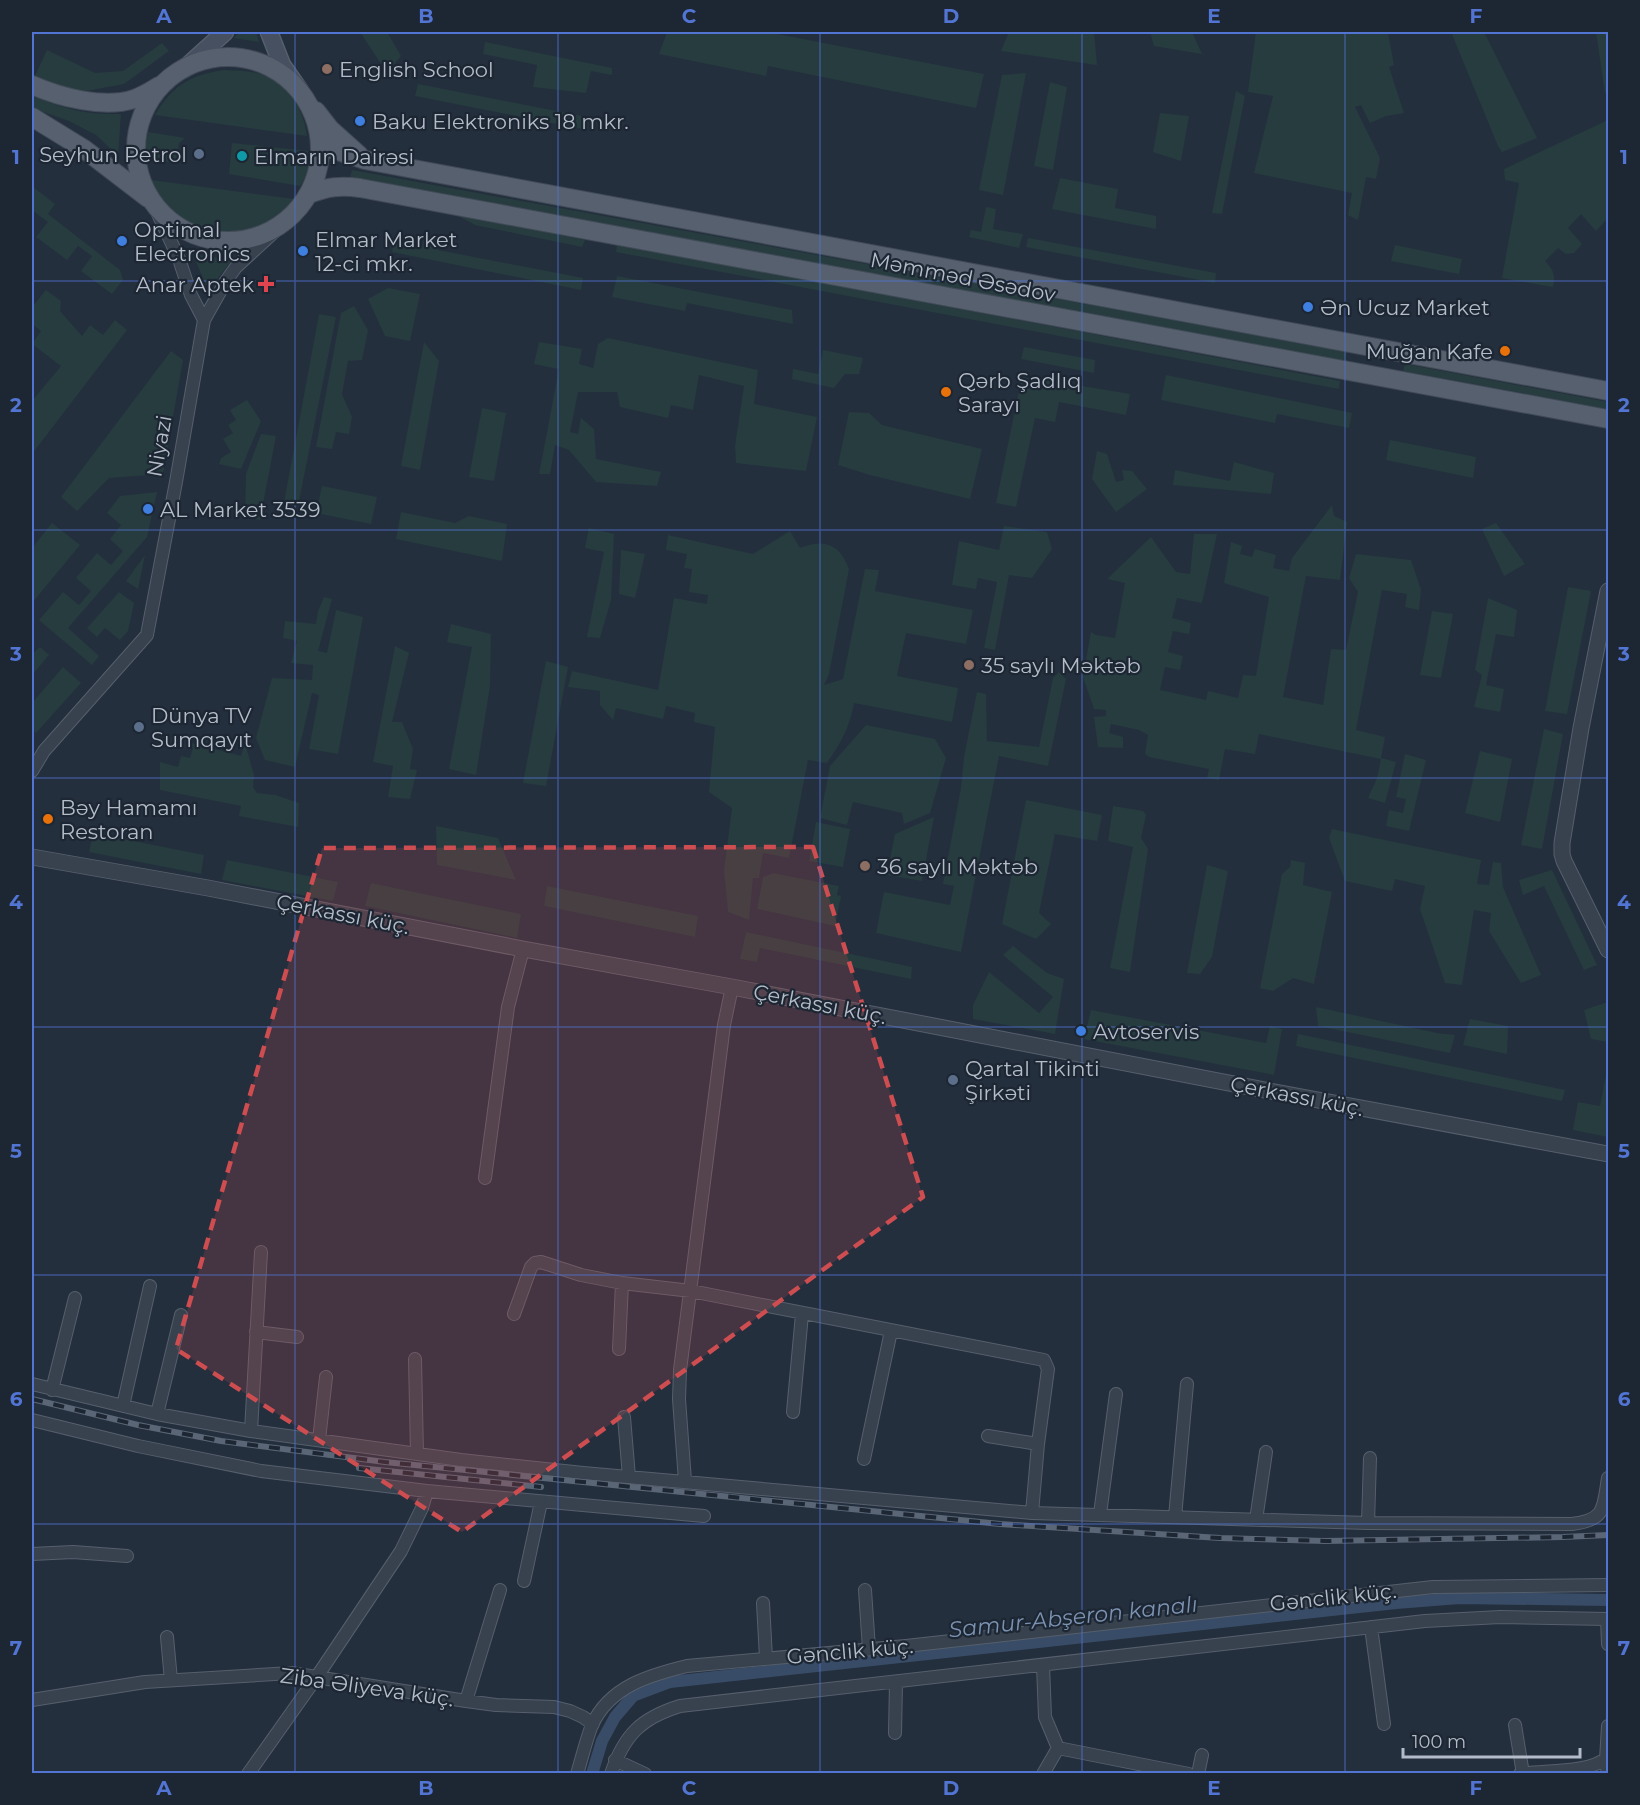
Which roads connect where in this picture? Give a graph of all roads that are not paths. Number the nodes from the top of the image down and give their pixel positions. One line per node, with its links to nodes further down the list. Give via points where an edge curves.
1 (225, 32): 3 (main road)
2 (269, 32): 6 (main road, via 282,65)
3 (184, 69): 4 (main road); 6 (main road, via 203,61 246,59 284,76)
4 (168, 80): 5 (main road, via 133,100 113,102 78,100); 11 (main road, via 152,98 141,120 136,154)
5 (32, 85)
6 (300, 91): 8 (main road, via 314,117); 10 (main road, via 330,129)
7 (32, 117): 9 (main road)
8 (320, 145): 10 (main road, Məmməd Əsədov); 12 (main road, via 320,162)
9 (84, 149): 11 (main road); 13 (main road)
10 (365, 160): 16 (main road, Məmməd Əsədov)
11 (139, 171): 13 (main road)
12 (309, 194): 14 (main road); 17 (main road, Məmməd Əsədov, via 327,187 360,188)
13 (153, 203): 14 (main road, via 185,230 215,240 247,239); 15 (street)
14 (285, 222): 15 (street, Niyazi, via 236,267)
15 (204, 320): 19 (street, Niyazi, via 147,634 44,751)
16 (1608, 391)
17 (1608, 419)
18 (1608, 591): 22 (street, via 1562,843 1564,861)
19 (32, 771)
20 (32, 856): 21 (street, Çerkassı küç.)
21 (523, 949): 23 (street, Çerkassı küç.); 25 (street, via 508,1007)
22 (1608, 950)
23 (732, 987): 24 (street, Çerkassı küç.); 29 (street)
24 (1608, 1154)
25 (484, 1178)
26 (261, 1252): 35 (street)
27 (622, 1283): 29 (street); 31 (street, via 535,1263); 37 (street)
28 (150, 1286): 44 (street)
29 (691, 1291): 32 (street); 59 (street, via 679,1389)
30 (75, 1298): 42 (street)
31 (514, 1314)
32 (802, 1314): 34 (street); 45 (street)
33 (181, 1315): 46 (street)
34 (891, 1331): 52 (street, via 1044,1360 1048,1369); 56 (street)
35 (256, 1332): 36 (street); 49 (street)
36 (297, 1337)
37 (619, 1349)
38 (415, 1359): 54 (street)
39 (326, 1377): 51 (street)
40 (32, 1384): 42 (street)
41 (1187, 1384): 66 (street)
42 (52, 1390): 44 (street)
43 (1116, 1394): 64 (street)
44 (123, 1406): 46 (street)
45 (793, 1412)
46 (157, 1414): 49 (street)
47 (624, 1417): 57 (street)
48 (32, 1420): 60 (street, via 261,1471)
49 (251, 1431): 51 (street)
50 (988, 1436): 52 (street)
51 (319, 1440): 54 (street)
52 (1038, 1444): 63 (street)
53 (1266, 1452): 67 (street)
54 (417, 1454): 57 (street)
55 (1370, 1458): 68 (street)
56 (864, 1459)
57 (628, 1477): 59 (street)
58 (1608, 1478): 62 (street)
59 (686, 1481): 63 (street)
60 (427, 1491): 61 (street); 83 (street, via 401,1551)
61 (542, 1502): 65 (street); 71 (street)
62 (1606, 1508): 68 (street, via 1597,1518 1572,1524)
63 (1032, 1513): 64 (street)
64 (1100, 1514): 66 (street)
65 (704, 1516)
66 (1175, 1517): 67 (street)
67 (1256, 1520): 68 (street)
68 (1368, 1523)
69 (32, 1554): 70 (street)
70 (127, 1556)
71 (524, 1581)
72 (1608, 1585): 80 (street, Gənclik küç., via 1424,1588)
73 (500, 1590): 87 (street)
74 (865, 1590): 80 (street)
75 (763, 1603): 81 (street)
76 (1608, 1619): 77 (street, Gənclik küç., via 1500,1617); 79 (street)
77 (1371, 1627): 82 (street, Gənclik küç.); 89 (street)
78 (167, 1637): 84 (street)
79 (1608, 1644)
80 (869, 1649): 81 (street, Gənclik küç.)
81 (766, 1658): 88 (street, Gənclik küç., via 687,1666 638,1680 604,1705)
82 (1043, 1665): 85 (street, Gənclik küç.); 93 (street, via 1045,1717)
83 (316, 1678): 84 (street, Ziba Əliyeva küç., via 291,1673); 87 (street, Ziba Əliyeva küç.); 97 (street)
84 (171, 1680): 86 (street, Ziba Əliyeva küç.)
85 (896, 1683): 92 (street); 96 (street, Gənclik küç., via 680,1706 639,1725 624,1741)
86 (32, 1700)
87 (466, 1701): 88 (street, Ziba Əliyeva küç., via 554,1707)
88 (593, 1724): 98 (street, Gənclik küç.)
89 (1384, 1724)
90 (1515, 1725): 104 (street)
91 (1608, 1726): 95 (street)
92 (895, 1733)
93 (1058, 1748): 101 (street); 102 (street)
94 (1202, 1755): 103 (street)
95 (1607, 1758): 104 (street, via 1585,1768); 105 (street)
96 (615, 1760): 99 (street, Gənclik küç.); 100 (street)
97 (251, 1772)
98 (577, 1773)
99 (611, 1773)
100 (645, 1773)
101 (1043, 1773)
102 (1189, 1773)
103 (1198, 1773)
104 (1522, 1773)
105 (1608, 1773)

